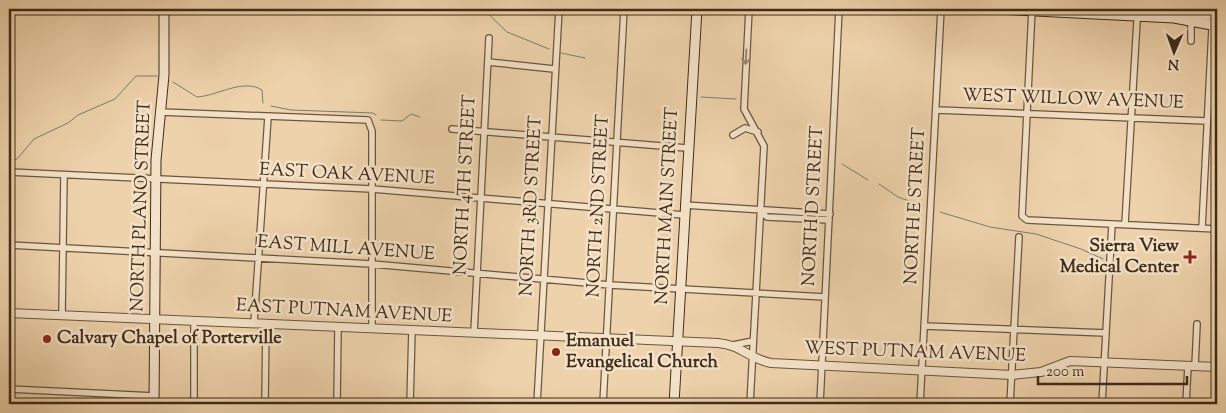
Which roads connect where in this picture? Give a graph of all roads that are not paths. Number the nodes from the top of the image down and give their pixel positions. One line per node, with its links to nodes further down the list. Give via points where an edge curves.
1 (164, 9): 21 (main road, NORTH PLANO STREET, via 164,75)
2 (559, 9): 19 (street, NORTH 3RD STREET)
3 (624, 9): 31 (street, NORTH 2ND STREET)
4 (697, 9): 32 (main road, NORTH MAIN STREET)
5 (749, 9): 27 (street, one-way to 27, via 744,109)
6 (839, 9): 43 (street, NORTH D STREET)
7 (942, 9): 20 (street, NORTH E STREET)
8 (996, 9): 11 (main road)
9 (1092, 9): 13 (main road, via 1079,9)
10 (1160, 9): 14 (main road)
11 (1032, 10): 13 (main road); 22 (street)
12 (1140, 12): 13 (main road); 15 (main road); 24 (street)
13 (1077, 13)
14 (1214, 18): 15 (main road); 25 (street)
15 (1191, 20): 17 (street)
16 (489, 38): 18 (street, NORTH 4TH STREET)
17 (1191, 41)
18 (488, 62): 19 (street); 28 (street, NORTH 4TH STREET)
19 (554, 69): 30 (street, NORTH 3RD STREET)
20 (937, 110): 22 (street, WEST WILLOW AVENUE); 67 (street, NORTH E STREET)
21 (160, 112): 23 (street); 35 (main road, NORTH PLANO STREET)
22 (1027, 114): 24 (street, WEST WILLOW AVENUE); 44 (street, via 1021,213 1027,220)
23 (268, 116): 36 (street); 37 (street, via 368,120 372,131)
24 (1132, 118): 25 (street, WEST WILLOW AVENUE); 45 (street)
25 (1207, 121): 46 (street)
26 (452, 129): 28 (street)
27 (758, 132): 29 (street, via 745,128); 42 (street, via 764,146)
28 (484, 133): 30 (street); 38 (street, NORTH 4TH STREET)
29 (732, 135)
30 (551, 137): 31 (street); 39 (street, NORTH 3RD STREET)
31 (618, 142): 32 (street); 40 (street, NORTH 2ND STREET)
32 (687, 148): 41 (main road, NORTH MAIN STREET)
33 (9, 172): 34 (street, EAST OAK AVENUE)
34 (64, 175): 35 (street, EAST OAK AVENUE); 50 (street)
35 (156, 179): 36 (street, EAST OAK AVENUE); 51 (main road, NORTH PLANO STREET)
36 (263, 184): 37 (street, EAST OAK AVENUE); 52 (street)
37 (372, 189): 38 (street, EAST OAK AVENUE); 53 (street)
38 (481, 198): 39 (street, EAST OAK AVENUE); 54 (street, NORTH 4TH STREET)
39 (547, 203): 40 (street, EAST OAK AVENUE); 55 (street, NORTH 3RD STREET)
40 (613, 208): 41 (street, EAST OAK AVENUE); 56 (street, NORTH 2ND STREET)
41 (684, 210): 42 (street, EAST OAK AVENUE); 57 (main road, NORTH MAIN STREET)
42 (760, 211): 43 (street, EAST OAK AVENUE); 58 (street)
43 (830, 217): 59 (street, NORTH D STREET)
44 (1112, 224): 45 (street); 73 (street)
45 (1125, 224): 46 (street)
46 (1202, 228): 47 (street)
47 (1217, 229)
48 (1019, 237): 71 (street)
49 (9, 245): 50 (street, EAST MILL AVENUE)
50 (62, 248): 51 (street, EAST MILL AVENUE); 61 (street)
51 (156, 252): 52 (street, EAST MILL AVENUE); 62 (main road, NORTH PLANO STREET)
52 (257, 257): 53 (street, EAST MILL AVENUE); 64 (street)
53 (372, 264): 54 (street, EAST MILL AVENUE); 69 (street)
54 (477, 274): 55 (street, EAST MILL AVENUE); 72 (street, NORTH 4TH STREET)
55 (544, 279): 56 (street, EAST MILL AVENUE); 74 (street, NORTH 3RD STREET)
56 (610, 285): 57 (street, EAST MILL AVENUE); 75 (street, NORTH 2ND STREET)
57 (680, 290): 58 (street, EAST MILL AVENUE); 76 (main road, NORTH MAIN STREET)
58 (755, 294): 59 (street, EAST MILL AVENUE); 77 (street)
59 (825, 297): 81 (street, NORTH D STREET)
60 (9, 313): 61 (street, EAST PUTNAM AVENUE)
61 (62, 315): 62 (street, EAST PUTNAM AVENUE)
62 (155, 318): 63 (street, EAST PUTNAM AVENUE); 87 (main road, NORTH PLANO STREET)
63 (194, 321): 64 (street, EAST PUTNAM AVENUE); 88 (street)
64 (254, 322): 65 (street, EAST PUTNAM AVENUE)
65 (266, 323): 68 (street, EAST PUTNAM AVENUE); 89 (street)
66 (1197, 324): 82 (street)
67 (924, 326): 71 (street); 84 (street, NORTH E STREET)
68 (338, 327): 69 (street, EAST PUTNAM AVENUE); 90 (street)
69 (372, 329): 70 (street, EAST PUTNAM AVENUE)
70 (412, 330): 72 (street, EAST PUTNAM AVENUE); 91 (street)
71 (1014, 330): 73 (street); 85 (street)
72 (474, 333): 74 (street, EAST PUTNAM AVENUE)
73 (1106, 333): 80 (street)
74 (541, 336): 75 (street, EAST PUTNAM AVENUE); 92 (street, NORTH 3RD STREET)
75 (607, 338): 76 (street, EAST PUTNAM AVENUE); 93 (street, NORTH 2ND STREET)
76 (677, 341): 78 (street, WEST PUTNAM AVENUE); 94 (main road, NORTH MAIN STREET)
77 (753, 341): 78 (street, WEST PUTNAM AVENUE); 79 (street)
78 (733, 345): 79 (street, WEST PUTNAM AVENUE)
79 (752, 357): 81 (street, WEST PUTNAM AVENUE, via 771,363); 95 (street)
80 (1104, 362): 82 (street, WEST PUTNAM AVENUE); 85 (street, WEST PUTNAM AVENUE, via 1070,361 1041,372); 99 (street)
81 (823, 365): 84 (street, WEST PUTNAM AVENUE); 96 (street, NORTH D STREET)
82 (1191, 366): 83 (street, WEST PUTNAM AVENUE); 100 (street)
83 (1217, 367)
84 (922, 371): 85 (street, WEST PUTNAM AVENUE); 97 (street, NORTH E STREET)
85 (1012, 375): 98 (street)
86 (9, 389): 87 (street)
87 (154, 400)
88 (194, 404)
89 (265, 404)
90 (337, 404)
91 (410, 404)
92 (537, 404)
93 (604, 404)
94 (674, 404)
95 (750, 404)
96 (820, 404)
97 (920, 404)
98 (1010, 404)
99 (1102, 404)
100 (1186, 404)

